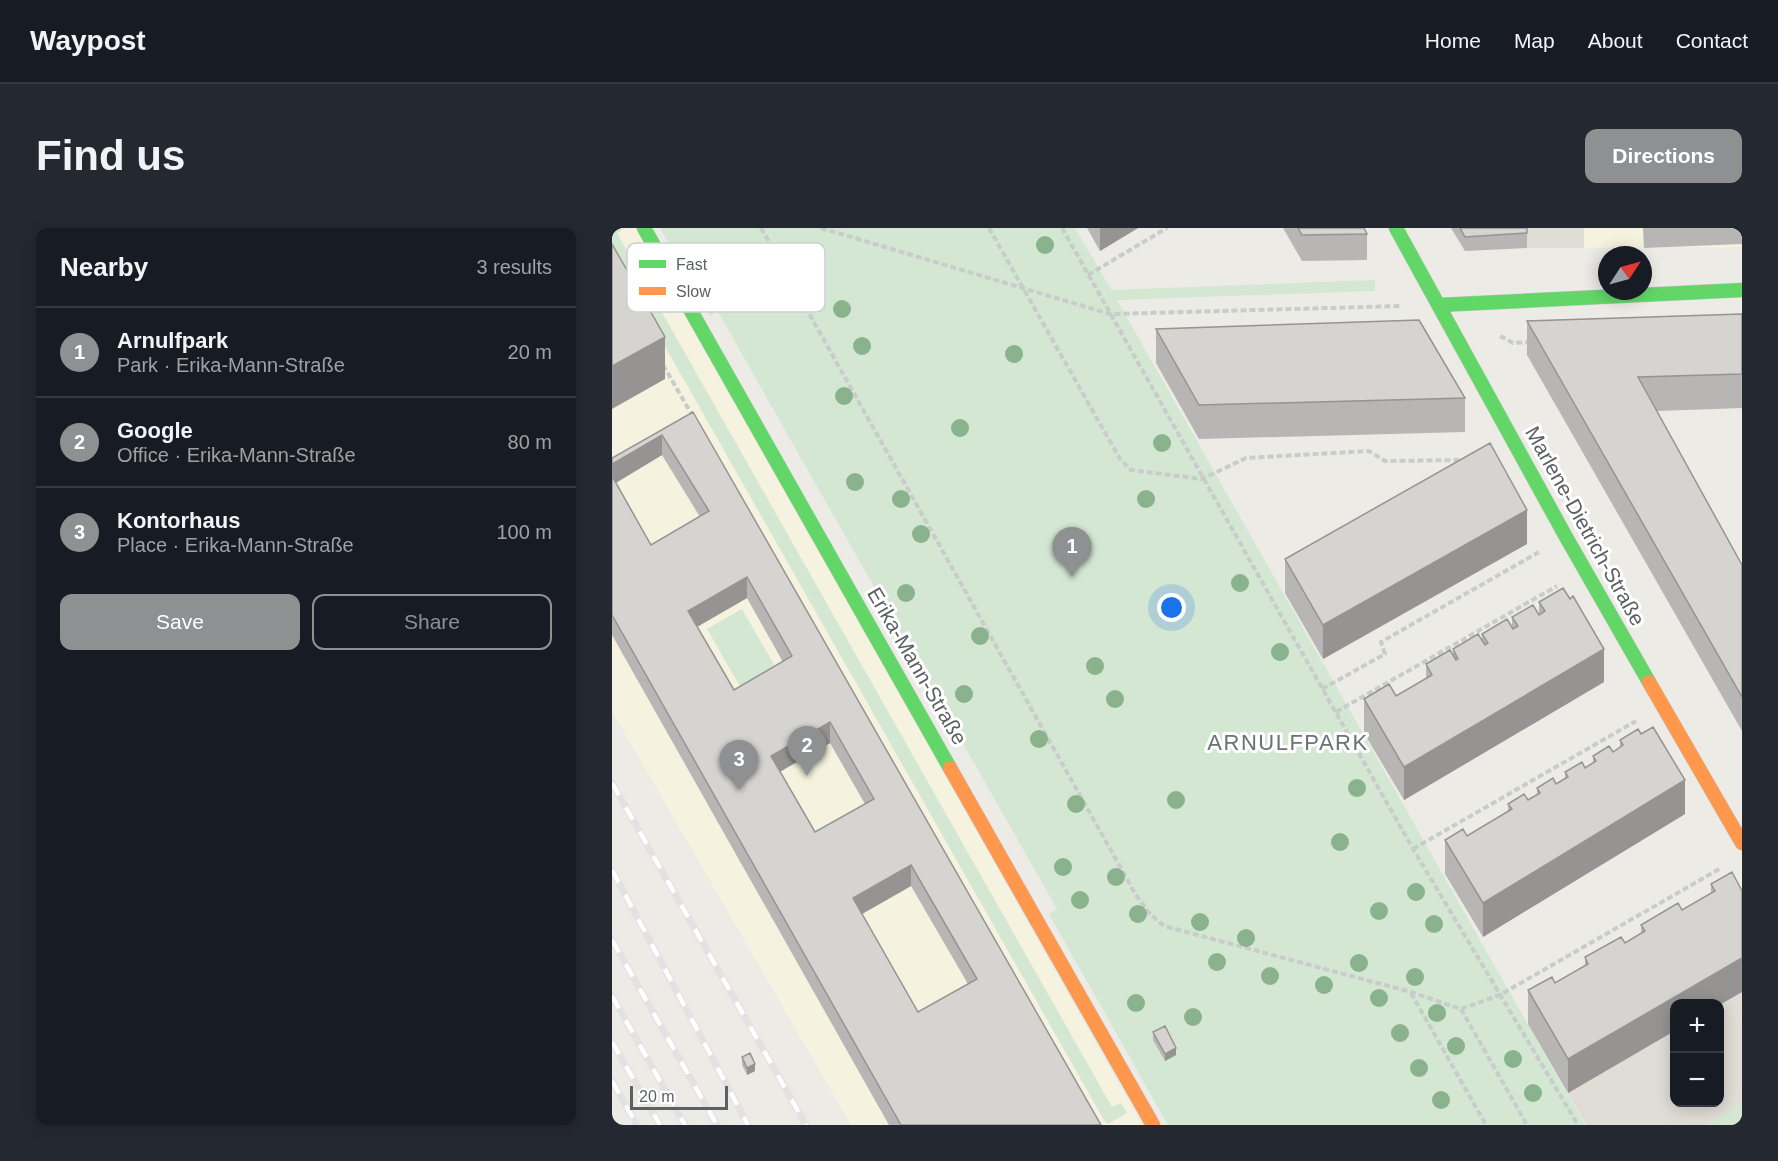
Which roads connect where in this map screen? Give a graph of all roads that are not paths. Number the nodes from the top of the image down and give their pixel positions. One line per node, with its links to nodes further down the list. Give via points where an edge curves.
1 (644, 228): 3 (street, Erika-Mann-Straße)
2 (1396, 228): 5 (street, Marlene-Dietrich-Straße)
3 (653, 243)
4 (1742, 290): 5 (street)
5 (1439, 305): 7 (street, Marlene-Dietrich-Straße, via 1566,537)
6 (692, 312): 8 (street, Erika-Mann-Straße)
7 (1742, 843)
8 (1154, 1125)

